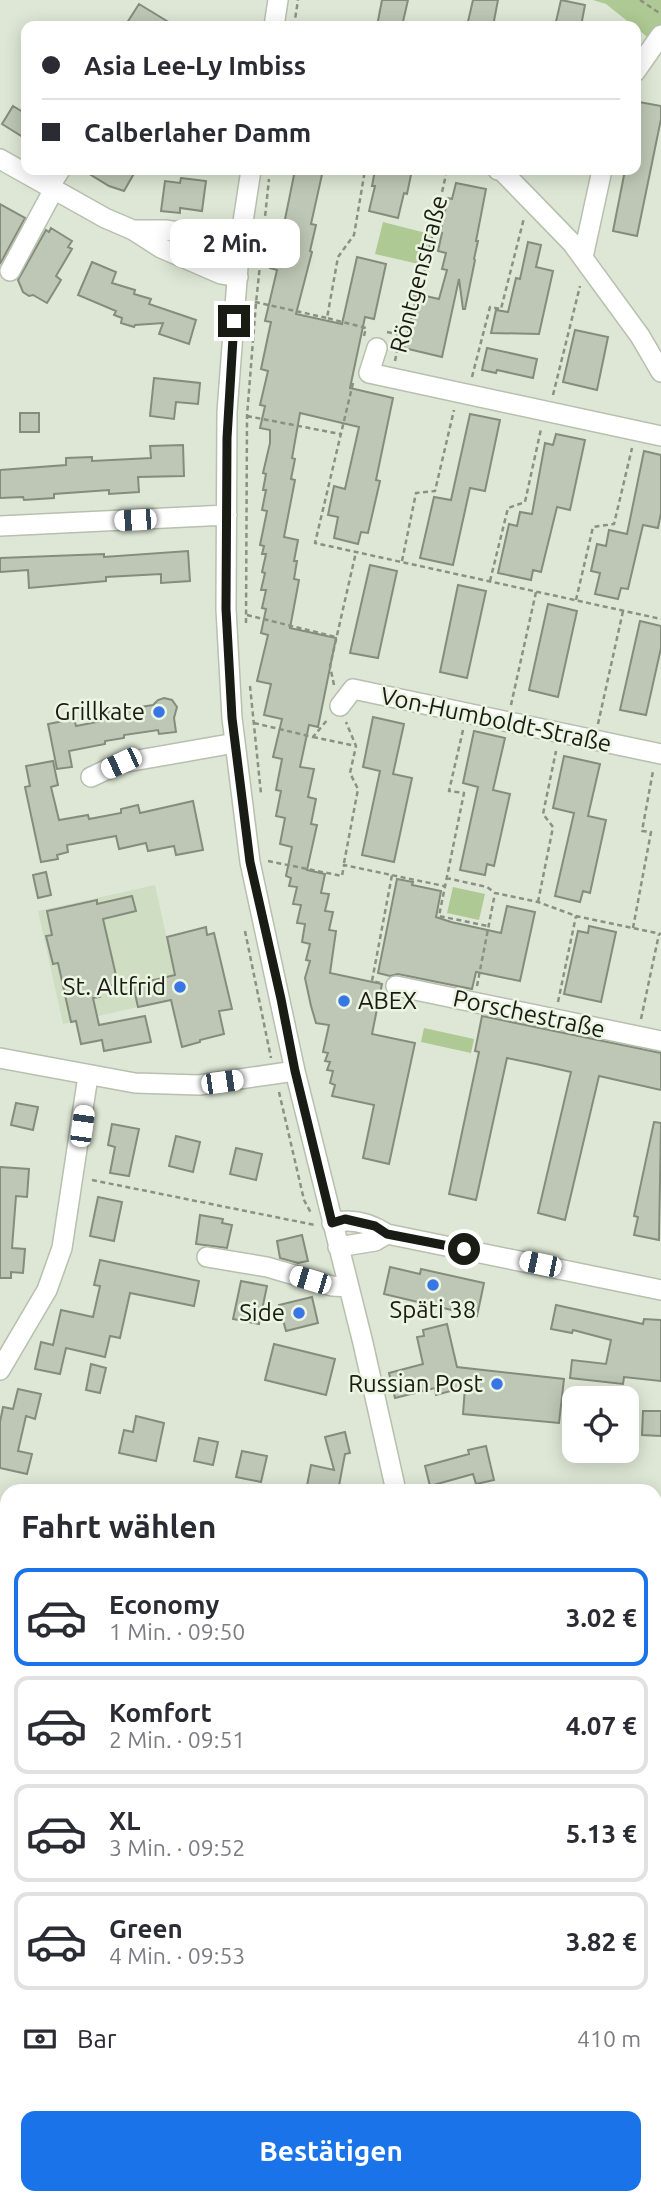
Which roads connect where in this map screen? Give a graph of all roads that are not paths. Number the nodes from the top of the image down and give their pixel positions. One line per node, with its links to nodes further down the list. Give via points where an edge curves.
1 (278, 0): 2 (street)
2 (275, 21)
3 (661, 35): 4 (street)
4 (641, 63)
5 (0, 159): 6 (street)
6 (21, 171)
7 (28, 175): 12 (street)
8 (58, 175): 12 (street)
9 (250, 175): 14 (street)
10 (506, 175): 15 (street)
11 (601, 175): 15 (street)
12 (51, 188): 13 (street); 16 (street)
13 (133, 230): 14 (street); 17 (street, via 173,253)
14 (240, 241): 17 (street)
15 (584, 260): 19 (street)
16 (10, 271)
17 (238, 277): 21 (street, via 227,412)
18 (370, 344): 20 (street, Röntgenstraße, via 369,373)
19 (661, 372)
20 (661, 436)
21 (227, 515): 22 (street); 24 (street, via 226,609)
22 (0, 526)
23 (340, 706): 25 (street, Von-Humboldt-Straße, via 353,689)
24 (234, 743): 26 (street, via 121,763); 30 (street, via 250,862)
25 (659, 754)
26 (91, 777)
27 (396, 986): 28 (street, Porschestraße)
28 (661, 1041)
29 (0, 1058): 31 (street, via 49,1063)
30 (295, 1071): 31 (street, via 199,1085); 32 (street)
31 (88, 1076): 38 (street, via 62,1248 47,1290)
32 (332, 1223): 33 (street, via 345,1219); 34 (street)
33 (387, 1234): 34 (street, via 375,1241); 37 (street)
34 (338, 1247): 36 (street)
35 (207, 1257): 36 (street)
36 (349, 1287): 39 (street)
37 (661, 1290)
38 (0, 1370)
39 (394, 1484)

